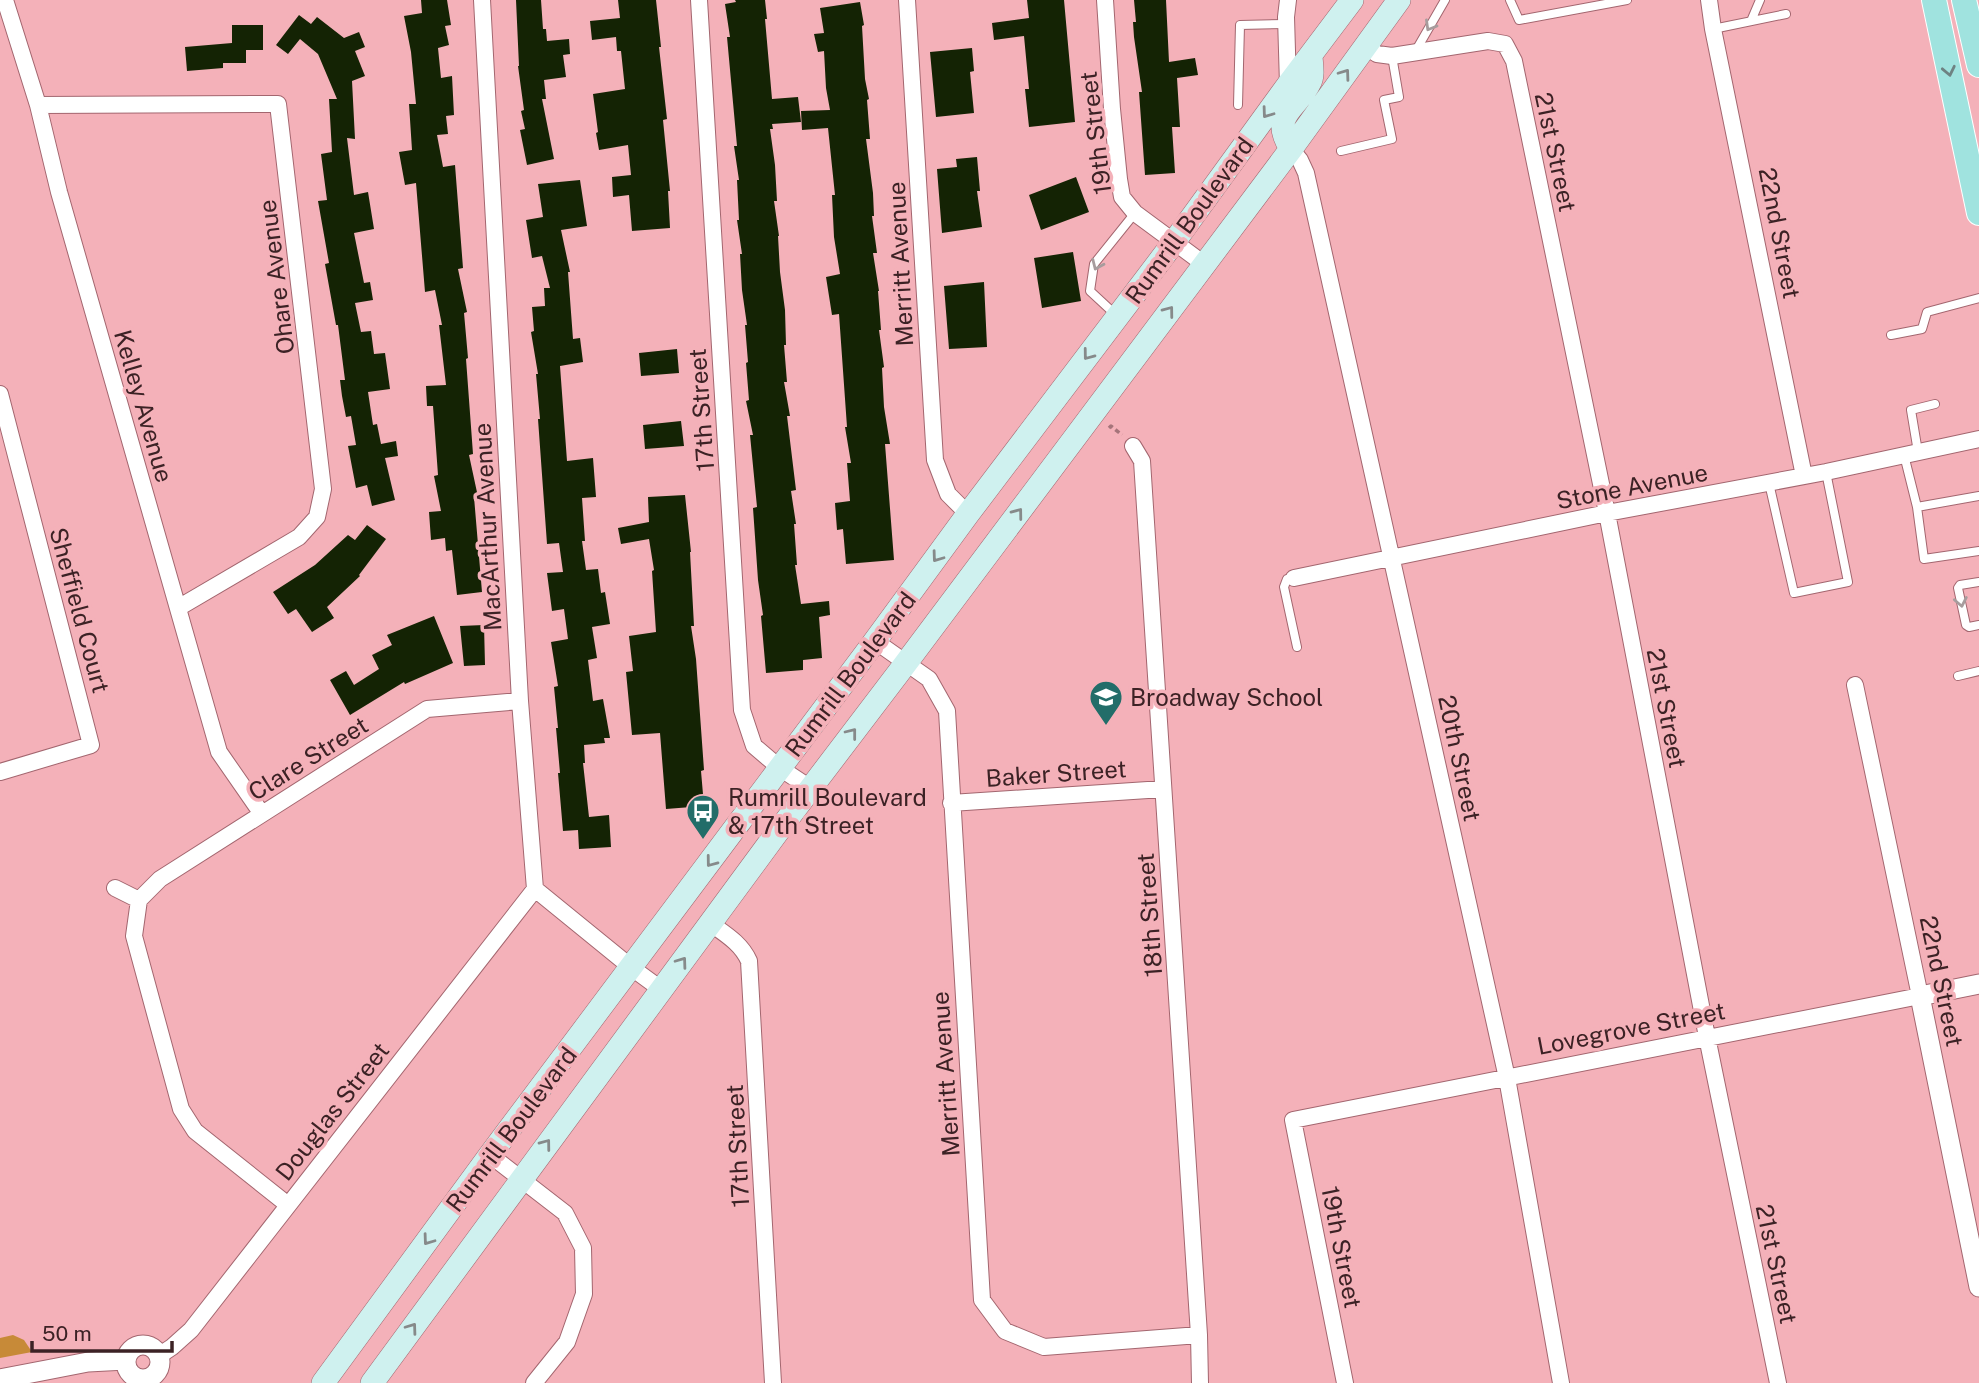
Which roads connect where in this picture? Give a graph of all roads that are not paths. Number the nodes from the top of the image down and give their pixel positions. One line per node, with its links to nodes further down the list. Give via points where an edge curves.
1 (5, 0): 26 (street, Kelley Avenue)
2 (482, 0): 61 (street, MacArthur Avenue)
3 (699, 0): 62 (street, 17th Street, via 743,710 754,746)
4 (907, 0): 48 (street, Merritt Avenue, via 935,460 948,494)
5 (1105, 0): 30 (street, 19th Street, via 1119,179 1122,197)
6 (1288, 0): 18 (street)
7 (1352, 0): 22 (main road, Rumrill Boulevard)
8 (1399, 0): 20 (main road, Rumrill Boulevard)
9 (1445, 0): 21 (lane, one-way to 21)
10 (1510, 0): 11 (lane, via 1519,20)
11 (1627, 0)
12 (1708, 0): 19 (street, 22nd Street)
13 (1760, 0): 17 (lane)
14 (1931, 1): 15 (main road); 31 (main road, one-way to 31)
15 (1970, 10): 24 (main road)
16 (1786, 14): 17 (lane)
17 (1751, 21): 19 (lane)
18 (1286, 24): 25 (street); 27 (lane, via 1240,25)
19 (1713, 29): 43 (street, 22nd Street)
20 (1365, 46): 23 (street); 28 (main road, Rumrill Boulevard, one-way to 20)
21 (1415, 52): 23 (street); 47 (street, 21st Street, via 1488,41 1505,44 1514,61)
22 (1311, 55): 25 (main road, Rumrill Boulevard); 28 (main road, via 1312,80 1282,126)
23 (1392, 56): 29 (lane, via 1399,97 1384,100 1392,139)
24 (1979, 65)
25 (1288, 85): 32 (main road, Rumrill Boulevard, one-way to 32)
26 (38, 105): 53 (street, Kelley Avenue); 53 (street, Ohare Avenue, via 278,104 323,489 317,517 299,537)
27 (1238, 105)
28 (1291, 149): 33 (main road, Rumrill Boulevard); 50 (street, 20th Street, via 1306,173)
29 (1340, 151)
30 (1135, 213): 32 (street, 19th Street); 35 (lane, one-way to 35, via 1094,264 1090,291)
31 (1979, 213)
32 (1174, 242): 33 (street, 19th Street); 35 (main road, Rumrill Boulevard)
33 (1205, 264): 57 (main road, Rumrill Boulevard, one-way to 33)
34 (1979, 298): 36 (lane, via 1927,312 1922,329)
35 (1118, 317): 48 (main road, Rumrill Boulevard, one-way to 48)
36 (1891, 335)
37 (0, 394): 63 (street, Sheffield Court, via 92,745)
38 (1935, 404): 41 (lane, via 1911,410)
39 (1979, 439): 41 (street, Stone Avenue)
40 (1133, 446): 65 (street, 18th Street, via 1142,461)
41 (1911, 453): 42 (street, Stone Avenue); 46 (lane)
42 (1826, 472): 43 (street, Stone Avenue); 44 (lane, via 1848,582 1794,593)
43 (1804, 476): 44 (street, Stone Avenue)
44 (1769, 483): 47 (street, Stone Avenue)
45 (1979, 496): 46 (lane)
46 (1916, 507): 49 (lane, via 1924,559)
47 (1607, 513): 50 (street, Stone Avenue); 76 (street, 21st Street)
48 (968, 514): 55 (main road, Rumrill Boulevard, one-way to 55)
49 (1979, 551)
50 (1393, 559): 51 (street, Stone Avenue); 77 (street, 20th Street)
51 (1294, 578): 56 (lane, via 1287,579 1284,587)
52 (1979, 582): 54 (lane, one-way to 54, via 1958,588 1966,625)
53 (178, 608): 67 (street, Kelley Avenue, via 219,752)
54 (1979, 625)
55 (876, 641): 57 (street, Merritt Avenue); 62 (main road, Rumrill Boulevard)
56 (1297, 647)
57 (906, 663): 64 (main road, Rumrill Boulevard, one-way to 57); 66 (street, Merritt Avenue, via 929,679 947,711)
58 (1979, 671): 59 (lane)
59 (1958, 676)
60 (1855, 685): 75 (street, 22nd Street)
61 (520, 701): 67 (street, Clare Street, via 427,709); 69 (street, MacArthur Avenue)
62 (780, 768): 64 (street, 17th Street); 72 (main road, Rumrill Boulevard, one-way to 72)
63 (0, 772)
64 (810, 788): 71 (main road, Rumrill Boulevard)
65 (1163, 789): 66 (street, Baker Street); 83 (street, 18th Street)
66 (951, 803): 83 (street, Merritt Avenue, via 982,1300 1005,1331 1044,1347)
67 (262, 814): 70 (street, Clare Street, via 160,879)
68 (115, 888): 70 (street)
69 (535, 889): 72 (street); 81 (street, Douglas Street)
70 (139, 900): 81 (street, via 134,936 181,1109 195,1132)
71 (710, 923): 74 (main road, Rumrill Boulevard, one-way to 71); 91 (street, 17th Street, via 736,942 749,961)
72 (632, 968): 74 (street); 79 (main road, Rumrill Boulevard)
73 (1979, 984): 75 (street, Lovegrove Street)
74 (662, 989): 80 (main road, Rumrill Boulevard, one-way to 74)
75 (1920, 996): 76 (street, Lovegrove Street); 82 (street, 22nd Street)
76 (1707, 1037): 77 (street, Lovegrove Street); 95 (street, 21st Street)
77 (1507, 1078): 78 (street, Lovegrove Street); 94 (street, 20th Street)
78 (1293, 1120): 93 (street, 19th Street)
79 (490, 1155): 80 (street); 88 (main road, Rumrill Boulevard, one-way to 88)
80 (520, 1180): 89 (main road, Rumrill Boulevard, one-way to 80); 90 (street, via 565,1213 583,1248 584,1294 567,1342)
81 (288, 1205): 84 (street, Douglas Street, via 191,1331)
82 (1979, 1287)
83 (1199, 1335): 92 (street, 18th Street)
84 (160, 1355): 85 (street, via 141,1344); 87 (street, via 158,1373)
85 (126, 1360): 86 (street, via 88,1362); 87 (street, via 132,1375)
86 (0, 1379)
87 (148, 1381)
88 (323, 1383)
89 (372, 1383)
90 (534, 1383)
91 (773, 1383)
92 (1200, 1383)
93 (1345, 1383)
94 (1561, 1383)
95 (1778, 1383)

